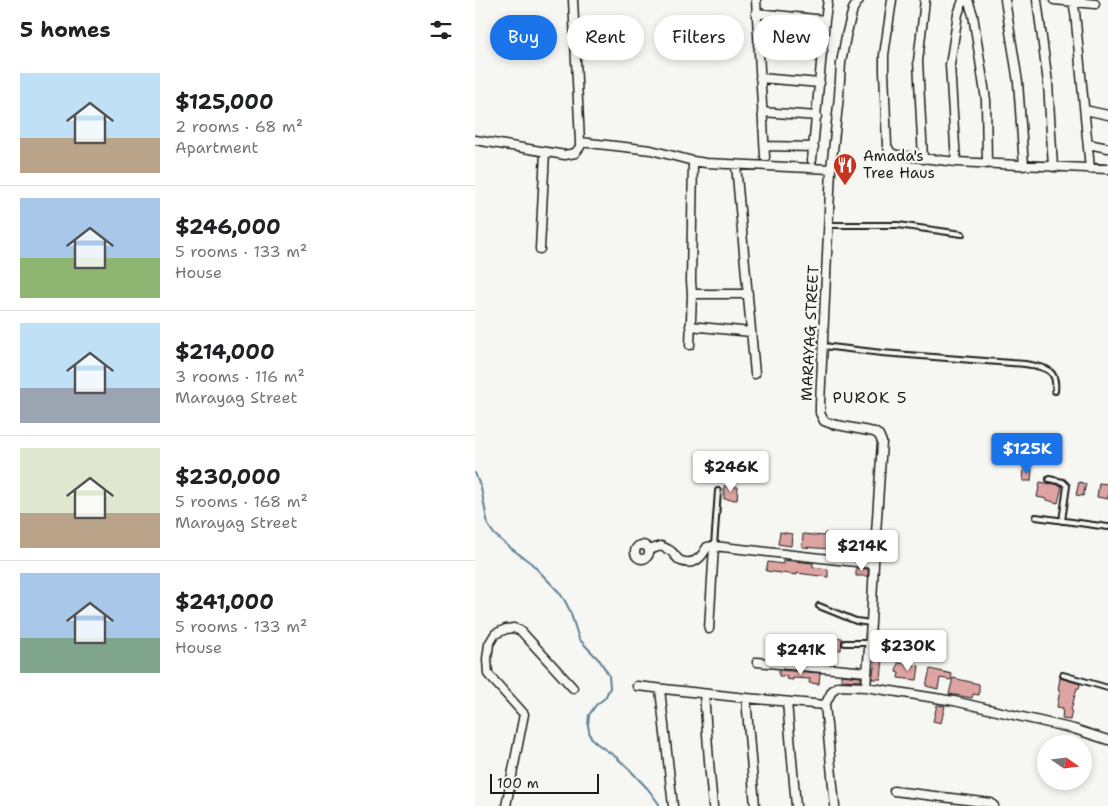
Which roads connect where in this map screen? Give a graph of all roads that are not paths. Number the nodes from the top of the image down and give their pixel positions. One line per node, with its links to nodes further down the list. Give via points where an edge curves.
1 (573, 0): 27 (street)
2 (756, 0): 14 (street)
3 (828, 0): 17 (street)
4 (859, 0): 42 (street, MARAYAG STREET, via 853,9 843,54)
5 (892, 0): 34 (street, via 883,71 887,146 891,153)
6 (925, 0): 34 (street, via 918,62)
7 (963, 0): 37 (street, via 950,65)
8 (968, 0): 38 (street, via 985,100)
9 (1005, 0): 40 (street, via 1018,82)
10 (1037, 0): 41 (street, via 1048,83)
11 (1054, 0): 12 (street)
12 (1073, 2): 13 (street); 22 (street)
13 (1095, 4)
14 (756, 12): 15 (street); 16 (street)
15 (756, 15)
16 (782, 15)
17 (826, 15)
18 (759, 60): 20 (street)
19 (822, 60): 21 (street)
20 (760, 78): 21 (street); 23 (street)
21 (820, 83): 25 (street)
22 (1085, 110): 24 (street); 28 (street)
23 (763, 112): 25 (street); 29 (street)
24 (1108, 115)
25 (817, 116): 30 (street)
26 (475, 140): 32 (street)
27 (580, 142): 32 (street, via 575,153); 36 (street, via 651,150)
28 (1088, 144): 31 (street); 43 (street)
29 (765, 146): 30 (street); 33 (street)
30 (814, 147): 35 (street)
31 (1108, 148)
32 (545, 152): 47 (street)
33 (765, 156)
34 (923, 159): 37 (street)
35 (812, 160)
36 (693, 161): 39 (street); 48 (street)
37 (956, 162): 38 (street)
38 (987, 164): 40 (street)
39 (736, 165): 42 (street); 49 (street)
40 (1024, 166): 41 (street)
41 (1053, 167): 43 (street)
42 (831, 169): 45 (street, MARAYAG STREET)
43 (1090, 169): 44 (street)
44 (1108, 169)
45 (828, 225): 46 (lane, via 898,225); 53 (street, MARAYAG STREET)
46 (961, 234)
47 (540, 249)
48 (692, 294): 49 (street); 50 (street)
49 (749, 294): 51 (street)
50 (690, 326): 51 (street); 52 (street)
51 (751, 332): 54 (street)
52 (690, 345)
53 (823, 346): 55 (lane, via 1043,366 1052,373); 63 (street, MARAYAG STREET, via 820,413 824,421 874,432 882,442)
54 (755, 374)
55 (1055, 391)
56 (1049, 479): 59 (lane, via 1067,486)
57 (717, 491): 61 (lane)
58 (1036, 517): 59 (lane)
59 (1062, 521): 60 (lane)
60 (1108, 527)
61 (714, 546): 62 (street, via 707,547 698,560 691,562 679,560 661,546); 63 (street); 66 (street)
62 (649, 550)
63 (874, 564): 65 (street, MARAYAG STREET)
64 (819, 606): 65 (lane, via 856,621)
65 (871, 623): 67 (street, MARAYAG STREET)
66 (709, 629)
67 (870, 642): 68 (lane); 69 (lane); 71 (street, MARAYAG STREET)
68 (886, 642)
69 (845, 643)
70 (757, 662): 71 (street)
71 (867, 672): 74 (street, MARAYAG STREET)
72 (1063, 675): 76 (lane)
73 (637, 686): 77 (street)
74 (866, 687): 81 (street, via 838,686); 82 (street, via 954,702)
75 (573, 688): 84 (street, via 521,631 514,628 495,634 489,644 489,674 524,714)
76 (1108, 688)
77 (660, 689): 78 (street); 85 (street)
78 (704, 694): 79 (street); 86 (street)
79 (746, 698): 80 (street); 87 (street)
80 (787, 702): 81 (street); 88 (street)
81 (825, 705): 89 (street)
82 (1108, 740)
83 (894, 791): 90 (street, via 991,803)
84 (506, 806)
85 (673, 806)
86 (713, 806)
87 (755, 806)
88 (796, 806)
89 (835, 806)
90 (994, 806)

